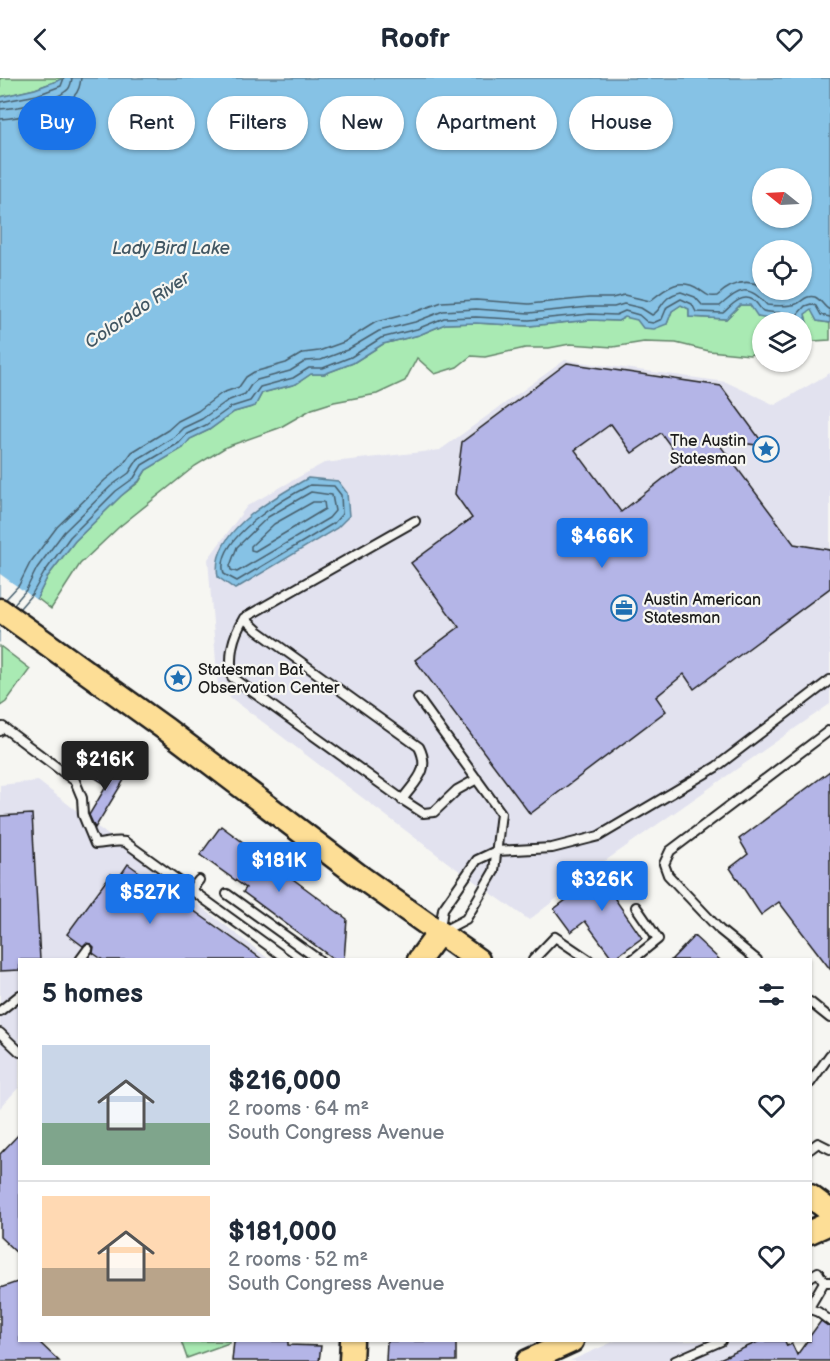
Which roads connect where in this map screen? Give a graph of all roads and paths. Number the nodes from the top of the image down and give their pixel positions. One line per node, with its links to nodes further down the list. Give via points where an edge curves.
1 (415, 520): 3 (lane)
2 (0, 610): 15 (main road)
3 (244, 618): 9 (lane, via 233,638 232,677); 9 (lane, via 419,747 425,766)
4 (830, 680): 10 (lane, via 716,767 599,836 552,848)
5 (418, 698): 8 (lane)
6 (830, 730): 25 (lane, via 670,851 664,864 668,875 720,930)
7 (0, 731): 12 (lane, via 3,727 75,780 94,844 114,840 125,843)
8 (477, 779): 9 (lane, via 457,790 434,812 423,813); 10 (lane, via 501,813)
9 (402, 800)
10 (496, 851): 15 (lane, via 477,860 455,891 443,909); 15 (lane, via 494,871 466,919)
11 (199, 880): 12 (lane)
12 (191, 890): 18 (lane)
13 (227, 894): 19 (lane)
14 (636, 907): 24 (lane, via 658,939)
15 (440, 933): 20 (main road); 21 (main road)
16 (88, 949): 17 (lane)
17 (81, 958)
18 (285, 958)
19 (316, 958)
20 (421, 958)
21 (475, 958)
22 (535, 958): 23 (lane, via 555,937)
23 (586, 958)
24 (634, 958)
25 (755, 958)
26 (18, 996): 28 (lane)
27 (812, 1004): 29 (lane)
28 (0, 1011)
29 (830, 1018)
30 (0, 1033): 31 (lane)
31 (18, 1050)
32 (830, 1055): 33 (lane)
33 (812, 1080)
34 (812, 1148): 35 (lane, via 818,1143)
35 (830, 1148)
36 (812, 1198): 37 (main road)
37 (830, 1211)
38 (830, 1223): 39 (main road)
39 (812, 1231)
40 (812, 1276): 41 (lane, via 818,1272)
41 (827, 1282): 42 (lane)
42 (812, 1304)
43 (812, 1308): 44 (lane)
44 (830, 1321)
45 (352, 1342): 48 (main road)
46 (570, 1342): 49 (main road)
47 (719, 1342): 50 (lane)
48 (351, 1361)
49 (528, 1361)
50 (675, 1361)

